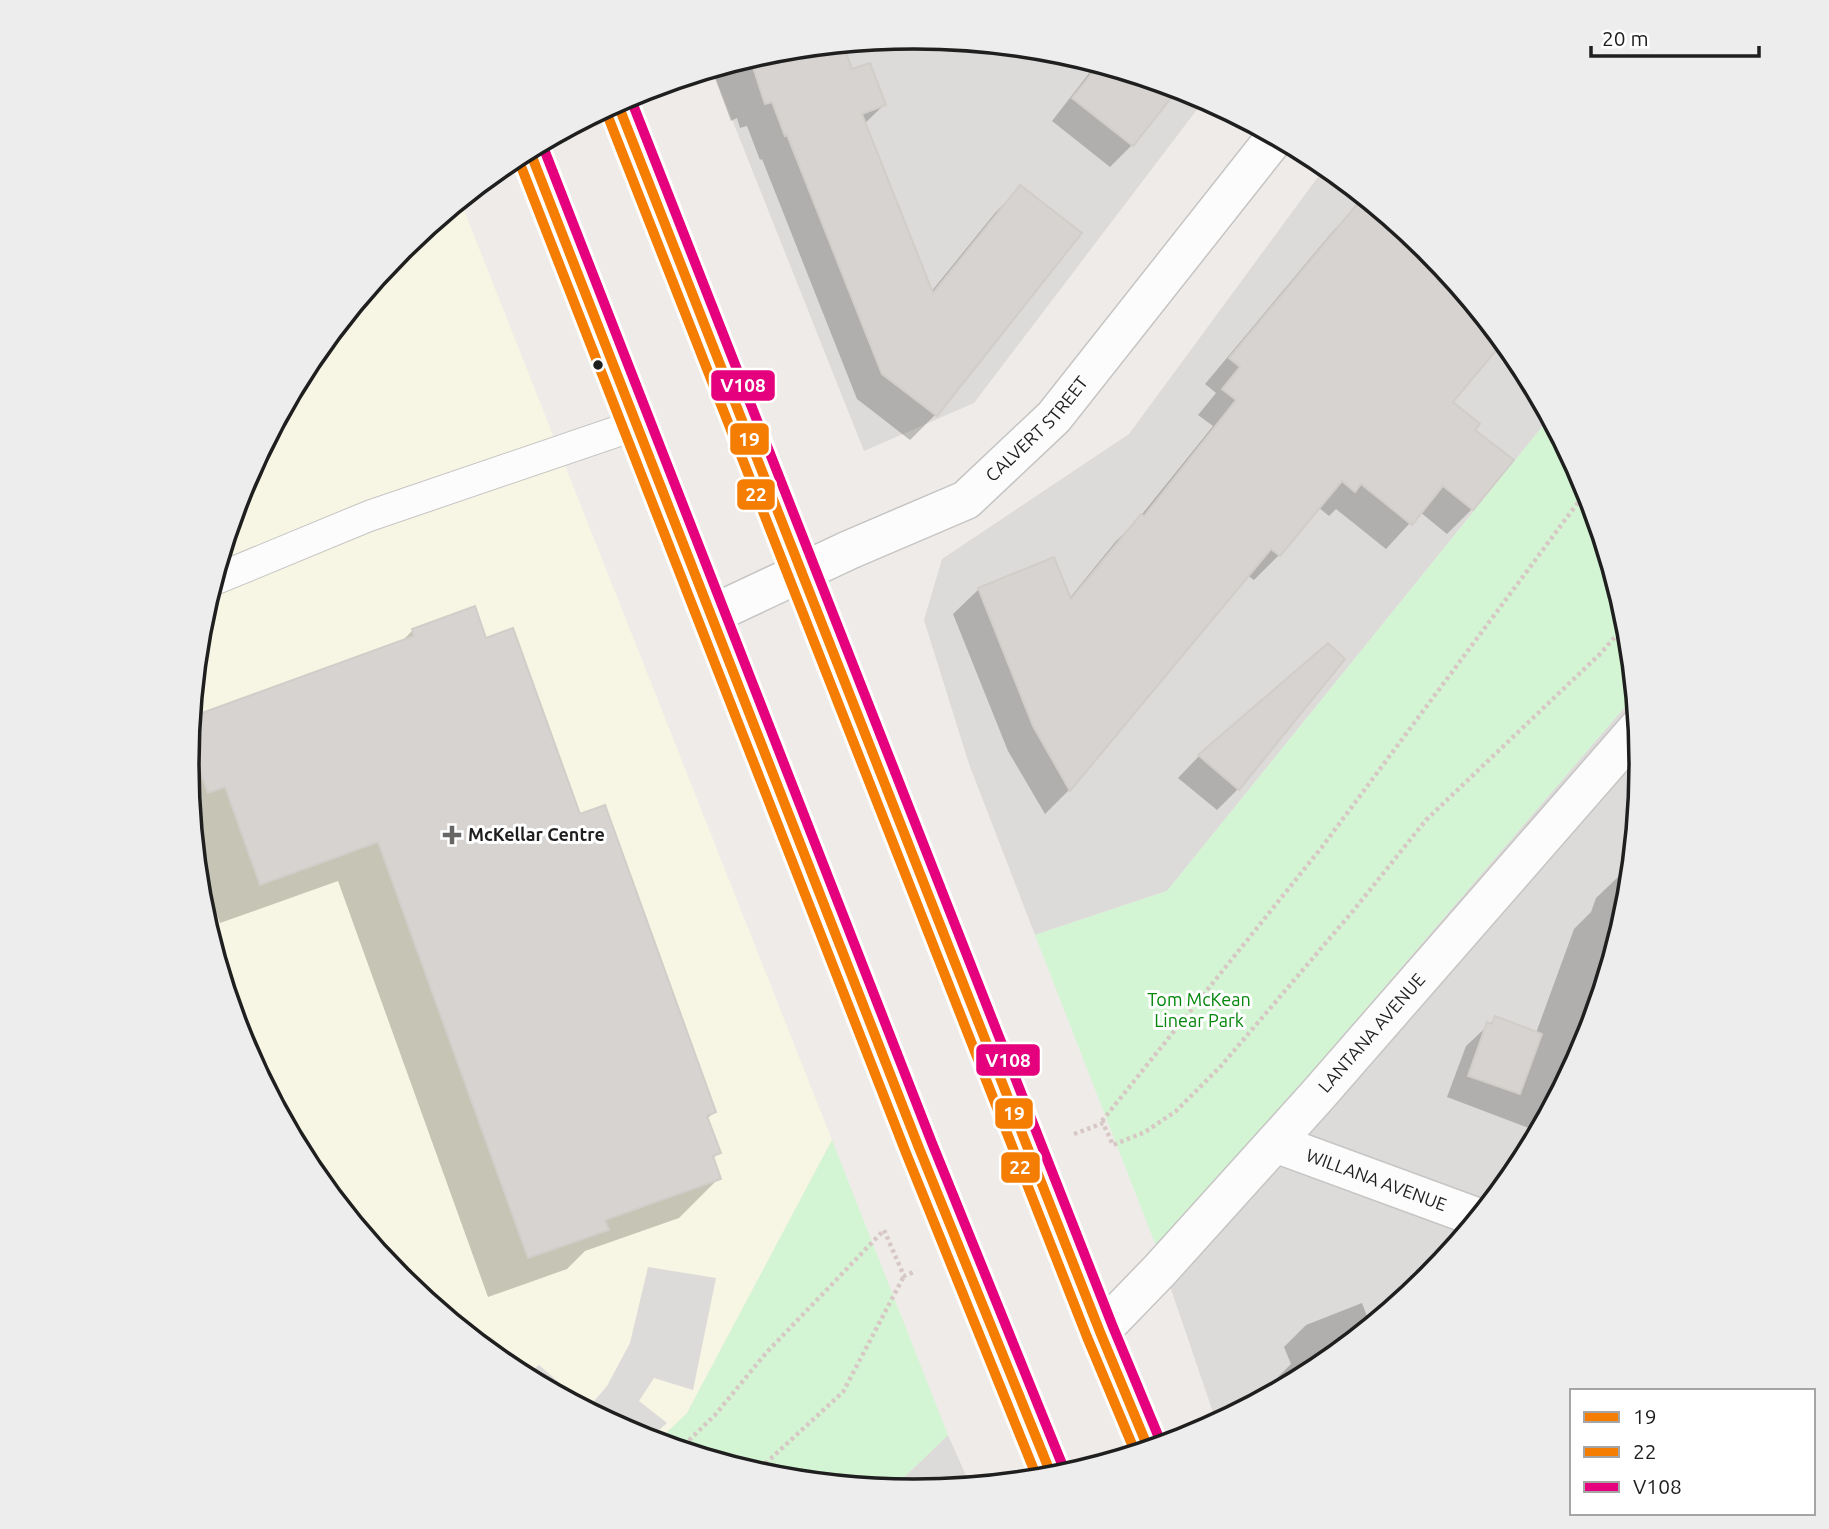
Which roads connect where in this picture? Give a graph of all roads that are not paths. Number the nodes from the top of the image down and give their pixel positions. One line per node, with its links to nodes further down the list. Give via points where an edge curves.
1 (621, 112): 5 (highway)
2 (1270, 144): 5 (street, CALVERT STREET, via 1054,417 966,500)
3 (533, 160): 4 (highway)
4 (639, 424): 6 (lane, via 369,516); 7 (highway)
5 (802, 572): 7 (street, CALVERT STREET); 11 (highway)
6 (224, 576)
7 (713, 614): 13 (highway)
8 (1629, 739): 9 (street, LANTANA AVENUE)
9 (1275, 1143): 10 (street, WILLANA AVENUE); 11 (street, LANTANA AVENUE)
10 (1470, 1215)
11 (1100, 1332): 12 (highway)
12 (1145, 1441)
13 (1048, 1467)

